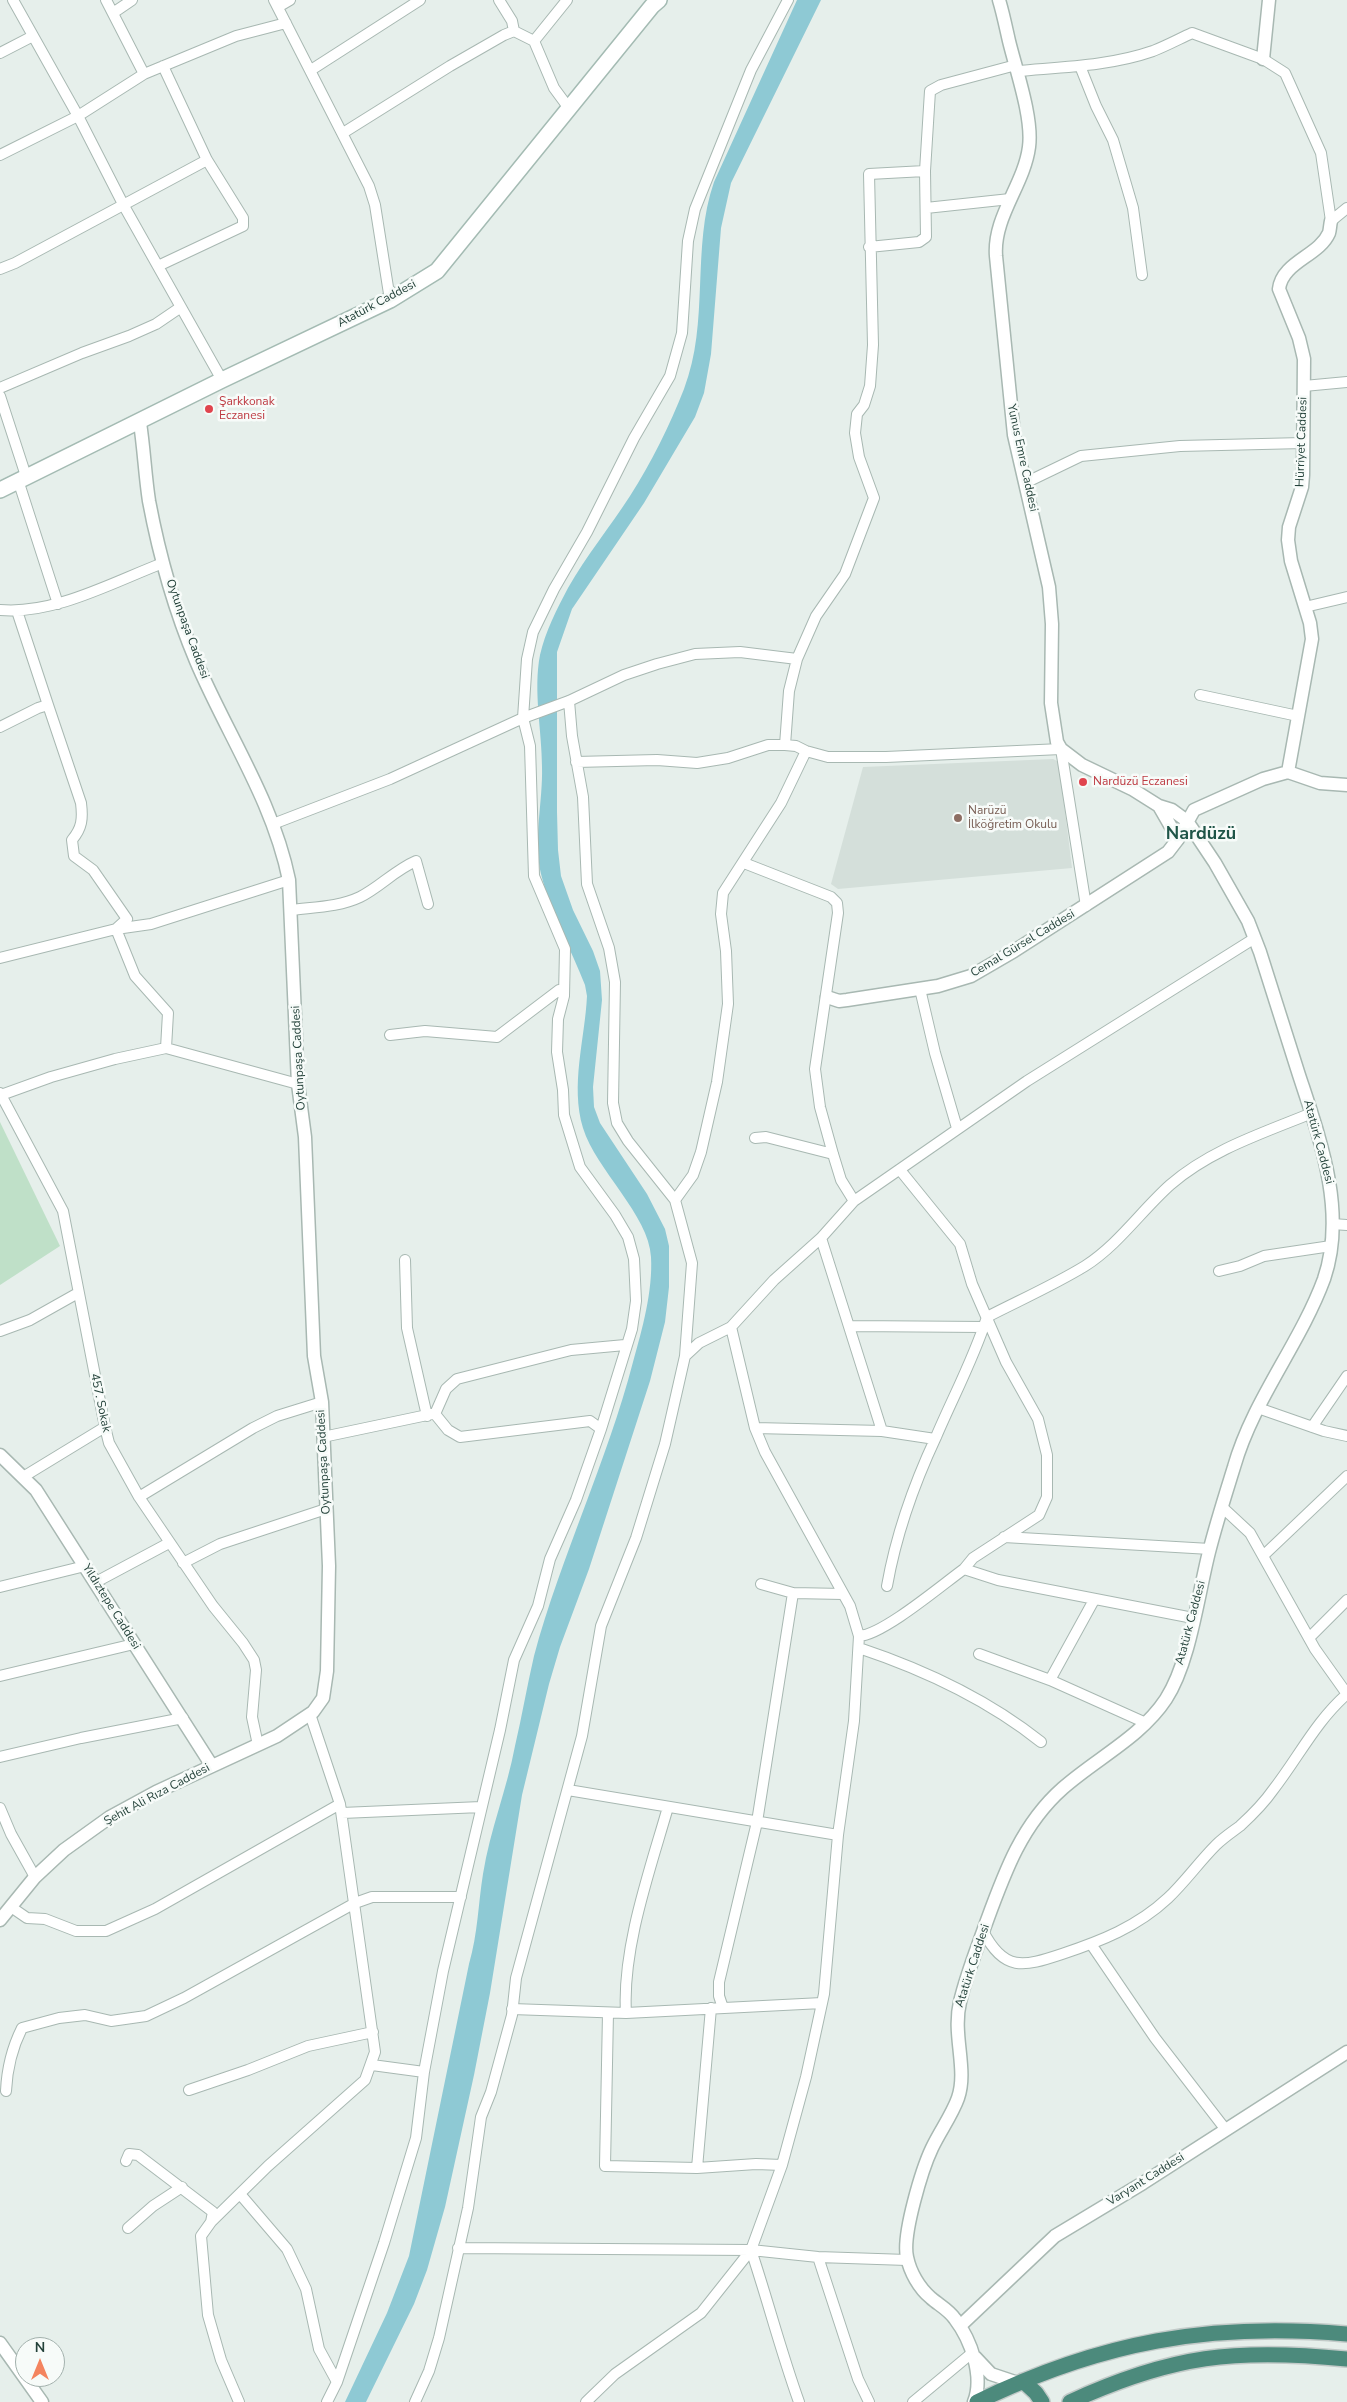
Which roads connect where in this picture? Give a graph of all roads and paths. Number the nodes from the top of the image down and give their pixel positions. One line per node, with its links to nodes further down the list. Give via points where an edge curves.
1 (12, 0): 16 (street)
2 (106, 0): 13 (street)
3 (132, 0): 13 (street)
4 (290, 0): 12 (street)
5 (499, 0): 15 (street, via 512,21)
6 (567, 0): 17 (street)
7 (660, 0): 25 (main road, Atatürk Caddesi)
8 (788, 0): 63 (street, via 751,70 695,209 686,260 682,333 670,376 533,632 526,659)
9 (999, 0): 22 (street, Yunus Emre Caddesi)
10 (1269, 0): 19 (street)
11 (418, 1): 23 (street)
12 (276, 3): 14 (street)
13 (113, 12): 24 (street)
14 (286, 23): 20 (street, via 236,36); 23 (street)
15 (514, 31): 17 (street); 27 (street, via 450,66)
16 (33, 36): 18 (street); 26 (street)
17 (534, 41): 25 (street, via 554,88)
18 (0, 52)
19 (1262, 59): 21 (street, via 1192,33 1153,51); 35 (street, via 1285,73 1321,153)
20 (163, 66): 24 (street); 29 (street)
21 (1080, 66): 22 (street); 39 (street, via 1113,140 1133,208)
22 (1017, 68): 30 (street, via 941,85 930,91); 31 (street, Yunus Emre Caddesi, via 1028,123 1029,146)
23 (311, 70): 27 (street)
24 (144, 74): 26 (street)
25 (568, 108): 40 (main road, Atatürk Caddesi, via 437,271)
26 (78, 116): 28 (street); 32 (street)
27 (343, 133): 40 (street, via 375,205)
28 (0, 155)
29 (207, 160): 32 (street); 37 (street, via 240,213 243,226)
30 (925, 171): 33 (street); 36 (street, via 869,174)
31 (1010, 199): 33 (street); 50 (street, Yunus Emre Caddesi, via 996,247 1008,392)
32 (124, 206): 37 (street); 38 (street)
33 (926, 208): 36 (street, via 926,237 919,242)
34 (1347, 208): 35 (street)
35 (1331, 221): 44 (street, Hürriyet Caddesi, via 1329,233 1279,283 1302,348)
36 (869, 247): 58 (street, via 872,370 855,433 859,457 874,498 845,574 816,616)
37 (158, 266): 41 (street)
38 (0, 269)
39 (1142, 274)
40 (390, 300): 42 (main road, Atatürk Caddesi)
41 (181, 307): 42 (street); 45 (street, via 156,324)
42 (222, 380): 47 (main road, Atatürk Caddesi)
43 (1347, 382): 44 (street)
44 (1304, 386): 48 (street, Hürriyet Caddesi)
45 (0, 388)
46 (0, 396): 49 (street)
47 (140, 422): 49 (main road, Atatürk Caddesi); 52 (street, Oytunpaşa Caddesi, via 149,500)
48 (1303, 444): 50 (street, via 1180,446 1081,456); 55 (street, Hürriyet Caddesi, via 1302,487 1288,540)
49 (22, 478): 51 (main road, Atatürk Caddesi); 54 (street)
50 (1025, 483): 66 (street, Yunus Emre Caddesi, via 1049,587 1052,716)
51 (0, 490)
52 (163, 563): 54 (street); 73 (street, Oytunpaşa Caddesi, via 196,660)
53 (1347, 597): 55 (street)
54 (58, 604): 57 (street)
55 (1305, 607): 62 (street, Hürriyet Caddesi, via 1312,639)
56 (0, 610): 57 (street)
57 (17, 611): 61 (street)
58 (797, 659): 60 (street, via 740,652 695,654 624,675); 65 (street, via 789,691)
59 (1200, 695): 62 (street)
60 (569, 700): 63 (street); 68 (street)
61 (48, 705): 64 (street); 80 (street, via 81,803 83,820 72,840 74,856 93,870 127,918)
62 (1298, 716): 69 (street, Hürriyet Caddesi)
63 (522, 718): 73 (street, via 390,780); 84 (street, via 530,746 534,876 565,949)
64 (0, 727)
65 (785, 744): 67 (street); 68 (street, via 768,745 728,758 696,763 658,760)
66 (1061, 749): 67 (street, via 886,757 828,757); 71 (street, via 1082,765); 78 (street)
67 (806, 751): 75 (street, via 781,803)
68 (576, 762): 95 (street, via 583,797 587,884 609,948 615,982 613,1104 617,1123)
69 (1288, 772): 70 (street, via 1320,783); 72 (street, Cemal Gürsel Caddesi, via 1199,806)
70 (1347, 785)
71 (1159, 806): 72 (street, via 1172,810); 74 (street)
72 (1187, 821): 74 (street, Cemal Gürsel Caddesi); 81 (street, Atatürk Caddesi)
73 (273, 824): 76 (street, Oytunpaşa Caddesi)
74 (1178, 839): 78 (street, Cemal Gürsel Caddesi, via 1168,852)
75 (744, 863): 85 (street, via 831,897 837,903); 95 (street, via 723,893 721,914 728,1004 717,1082 693,1176)
76 (289, 880): 79 (street, Oytunpaşa Caddesi); 80 (street, via 151,924)
77 (428, 904): 79 (street, via 416,861 399,868 362,896 342,904)
78 (1086, 906): 83 (street, Cemal Gürsel Caddesi, via 976,973 957,982)
79 (291, 910): 88 (street, Oytunpaşa Caddesi)
80 (116, 929): 82 (street); 87 (street, via 135,976 168,1013)
81 (1255, 938): 90 (street, Atatürk Caddesi); 91 (street, via 1026,1081)
82 (0, 958)
83 (920, 989): 85 (street, Cemal Gürsel Caddesi, via 839,1001); 91 (street)
84 (564, 996): 86 (street, via 559,990 497,1037 425,1031); 109 (street, via 558,1019 557,1052 564,1115 580,1167 628,1237 634,1259 636,1301 632,1329)
85 (827, 997): 93 (street, via 815,1069 820,1107)
86 (390, 1034)
87 (166, 1048): 88 (street); 89 (street, via 115,1059)
88 (298, 1084): 112 (street, Oytunpaşa Caddesi, via 305,1137 314,1356)
89 (0, 1094): 103 (street, 457. Sokak, via 63,1211)
90 (1312, 1113): 97 (street, Atatürk Caddesi, via 1329,1176); 104 (street, via 1245,1141 1188,1171 1086,1266)
91 (957, 1128): 94 (street)
92 (755, 1138): 93 (street, via 766,1137)
93 (833, 1154): 96 (street, via 841,1180)
94 (900, 1170): 96 (street); 104 (street, via 960,1244 972,1284)
95 (675, 1200): 110 (street, via 692,1264)
96 (854, 1201): 99 (street)
97 (1332, 1224): 98 (street); 100 (street, Atatürk Caddesi)
98 (1347, 1225)
99 (821, 1238): 105 (street); 106 (street, via 774,1280)
100 (1331, 1246): 102 (street, via 1264,1256); 113 (street, Atatürk Caddesi, via 1325,1276 1315,1301)
101 (405, 1260): 114 (street, via 407,1328)
102 (1219, 1271)
103 (78, 1293): 108 (street, via 30,1320); 115 (street, 457. Sokak)
104 (987, 1317): 107 (street); 129 (street, via 1006,1362 1038,1419 1046,1455 1047,1497 1039,1514)
105 (850, 1326): 107 (street); 119 (street)
106 (731, 1327): 110 (street, via 699,1343); 118 (street)
107 (984, 1327): 122 (street)
108 (0, 1330)
109 (625, 1345): 114 (street, via 571,1350 457,1380 446,1389); 117 (street)
110 (685, 1356): 160 (street, via 665,1444 636,1538 602,1626 582,1736)
111 (1347, 1376): 116 (street)
112 (322, 1402): 121 (street, Oytunpaşa Caddesi); 126 (street, via 277,1416 253,1428)
113 (1258, 1408): 116 (street); 127 (street, Atatürk Caddesi, via 1235,1462)
114 (431, 1414): 117 (street, via 460,1437 590,1421); 121 (street)
115 (105, 1427): 125 (street); 126 (street, 457. Sokak, via 109,1442)
116 (1312, 1427): 120 (street)
117 (602, 1428): 161 (street, via 550,1559 538,1606 514,1660)
118 (755, 1428): 119 (street); 141 (street)
119 (882, 1430): 122 (street)
120 (1347, 1436)
121 (323, 1437): 128 (street, Oytunpaşa Caddesi)
122 (935, 1439): 138 (street, via 894,1547)
123 (0, 1455): 125 (street, Yıldıztepe Caddesi)
124 (1347, 1476): 132 (street)
125 (23, 1477): 134 (street, Yıldıztepe Caddesi, via 36,1490)
126 (139, 1497): 130 (street, 457. Sokak)
127 (1222, 1507): 131 (street, Atatürk Caddesi); 132 (street, via 1250,1532)
128 (326, 1510): 133 (street, via 220,1544); 153 (street, Oytunpaşa Caddesi, via 329,1566 327,1671 323,1698)
129 (1004, 1537): 131 (street); 135 (street)
130 (170, 1543): 133 (street, 457. Sokak); 136 (street)
131 (1210, 1549): 144 (street, Atatürk Caddesi)
132 (1264, 1556): 146 (street)
133 (183, 1562): 157 (street, 457. Sokak, via 254,1660 252,1717)
134 (85, 1566): 136 (street, Yıldıztepe Caddesi); 139 (street)
135 (964, 1569): 142 (street, via 998,1580); 145 (street, via 884,1627)
136 (96, 1582): 147 (street, Yıldıztepe Caddesi)
137 (761, 1584): 140 (street)
138 (887, 1586)
139 (0, 1587)
140 (793, 1593): 141 (street); 165 (street)
141 (843, 1594): 145 (street)
142 (1094, 1600): 144 (street); 151 (street)
143 (1347, 1600): 146 (street)
144 (1193, 1618): 155 (street, Atatürk Caddesi, via 1173,1685)
145 (859, 1636): 148 (street)
146 (1309, 1638): 152 (street)
147 (134, 1644): 150 (street); 154 (street, Yıldıztepe Caddesi)
148 (859, 1648): 156 (street, via 962,1690 1017,1722); 166 (street, via 854,1721)
149 (979, 1654): 151 (street)
150 (0, 1676)
151 (1050, 1680): 155 (street)
152 (1347, 1694): 173 (street, via 1329,1710 1263,1803 1217,1844 1168,1898 1131,1926)
153 (310, 1714): 157 (street, Şehit Ali Rıza Caddesi); 164 (street)
154 (184, 1718): 158 (street); 159 (street, Yıldıztepe Caddesi)
155 (1146, 1723): 172 (street, Atatürk Caddesi, via 1067,1785 1034,1818 1014,1851)
156 (1041, 1742)
157 (258, 1745): 159 (street, Şehit Ali Rıza Caddesi)
158 (0, 1757)
159 (212, 1766): 167 (street, Şehit Ali Rıza Caddesi, via 110,1818 64,1850)
160 (568, 1790): 162 (street); 177 (street, via 516,1978)
161 (482, 1806): 164 (street); 168 (street)
162 (668, 1807): 165 (street); 179 (street, via 640,1905 625,1982)
163 (0, 1808): 167 (street)
164 (341, 1808): 169 (street); 170 (street, via 155,1909 106,1931 76,1931 45,1920 27,1918)
165 (758, 1822): 166 (street); 176 (street, via 719,1982)
166 (838, 1835): 174 (street)
167 (35, 1878): 170 (street, Şehit Ali Rıza Caddesi)
168 (461, 1897): 169 (street, via 372,1897); 183 (street, via 443,1970)
169 (355, 1903): 180 (street); 185 (street, via 146,2016 111,2022 85,2015 22,2028 7,2071)
170 (11, 1907): 171 (street, Şehit Ali Rıza Caddesi)
171 (0, 1920)
172 (983, 1931): 173 (street, via 993,1950 1010,1961 1024,1964); 197 (street, Atatürk Caddesi, via 956,2020 961,2076 959,2094 926,2166 908,2232)
173 (1091, 1944): 186 (street, via 1155,2038)
174 (822, 2003): 176 (street); 188 (street)
175 (712, 2008): 176 (street); 179 (street); 189 (street)
176 (723, 2008)
177 (512, 2009): 178 (street); 194 (street, via 491,2092 481,2117 470,2199)
178 (608, 2012): 179 (street); 189 (street, via 605,2166)
179 (626, 2013)
180 (374, 2032): 182 (street); 184 (street, via 308,2046)
181 (1347, 2052): 186 (street, Varyant Caddesi)
182 (372, 2066): 183 (street); 191 (street, via 365,2080)
183 (424, 2072): 203 (street, via 416,2138)
184 (189, 2090)
185 (6, 2091)
186 (1226, 2130): 198 (street, Varyant Caddesi, via 1055,2236)
187 (126, 2161): 190 (street, via 129,2154 138,2155)
188 (782, 2165): 189 (street); 195 (street)
189 (697, 2168)
190 (182, 2187): 192 (street, via 213,2212); 193 (street)
191 (240, 2194): 192 (street); 203 (street, via 287,2248 306,2289 319,2348)
192 (211, 2222): 206 (street, via 201,2236 208,2315 221,2360)
193 (128, 2228)
194 (458, 2248): 195 (street); 208 (street, via 440,2338)
195 (751, 2250): 196 (street); 209 (street, via 701,2314 615,2374); 210 (street)
196 (818, 2257): 197 (street); 211 (street)
197 (908, 2260): 198 (street, Atatürk Caddesi, via 922,2289)
198 (960, 2326): 201 (street, Atatürk Caddesi)
199 (1347, 2334): 204 (highway, via 1255,2330 1198,2333 1153,2340 1090,2356)
200 (0, 2343): 205 (street)
201 (972, 2353): 204 (street, via 991,2374); 212 (street); 213 (street, via 978,2378)
202 (1347, 2359): 215 (highway, via 1230,2354 1137,2374)
203 (337, 2382): 207 (street)
204 (1021, 2382): 213 (highway); 214 (highway, via 1036,2392)
205 (42, 2402)
206 (239, 2402)
207 (327, 2402)
208 (415, 2402)
209 (586, 2402)
210 (799, 2402)
211 (869, 2402)
212 (913, 2402)
213 (975, 2402)
214 (1042, 2402)
215 (1070, 2402)

